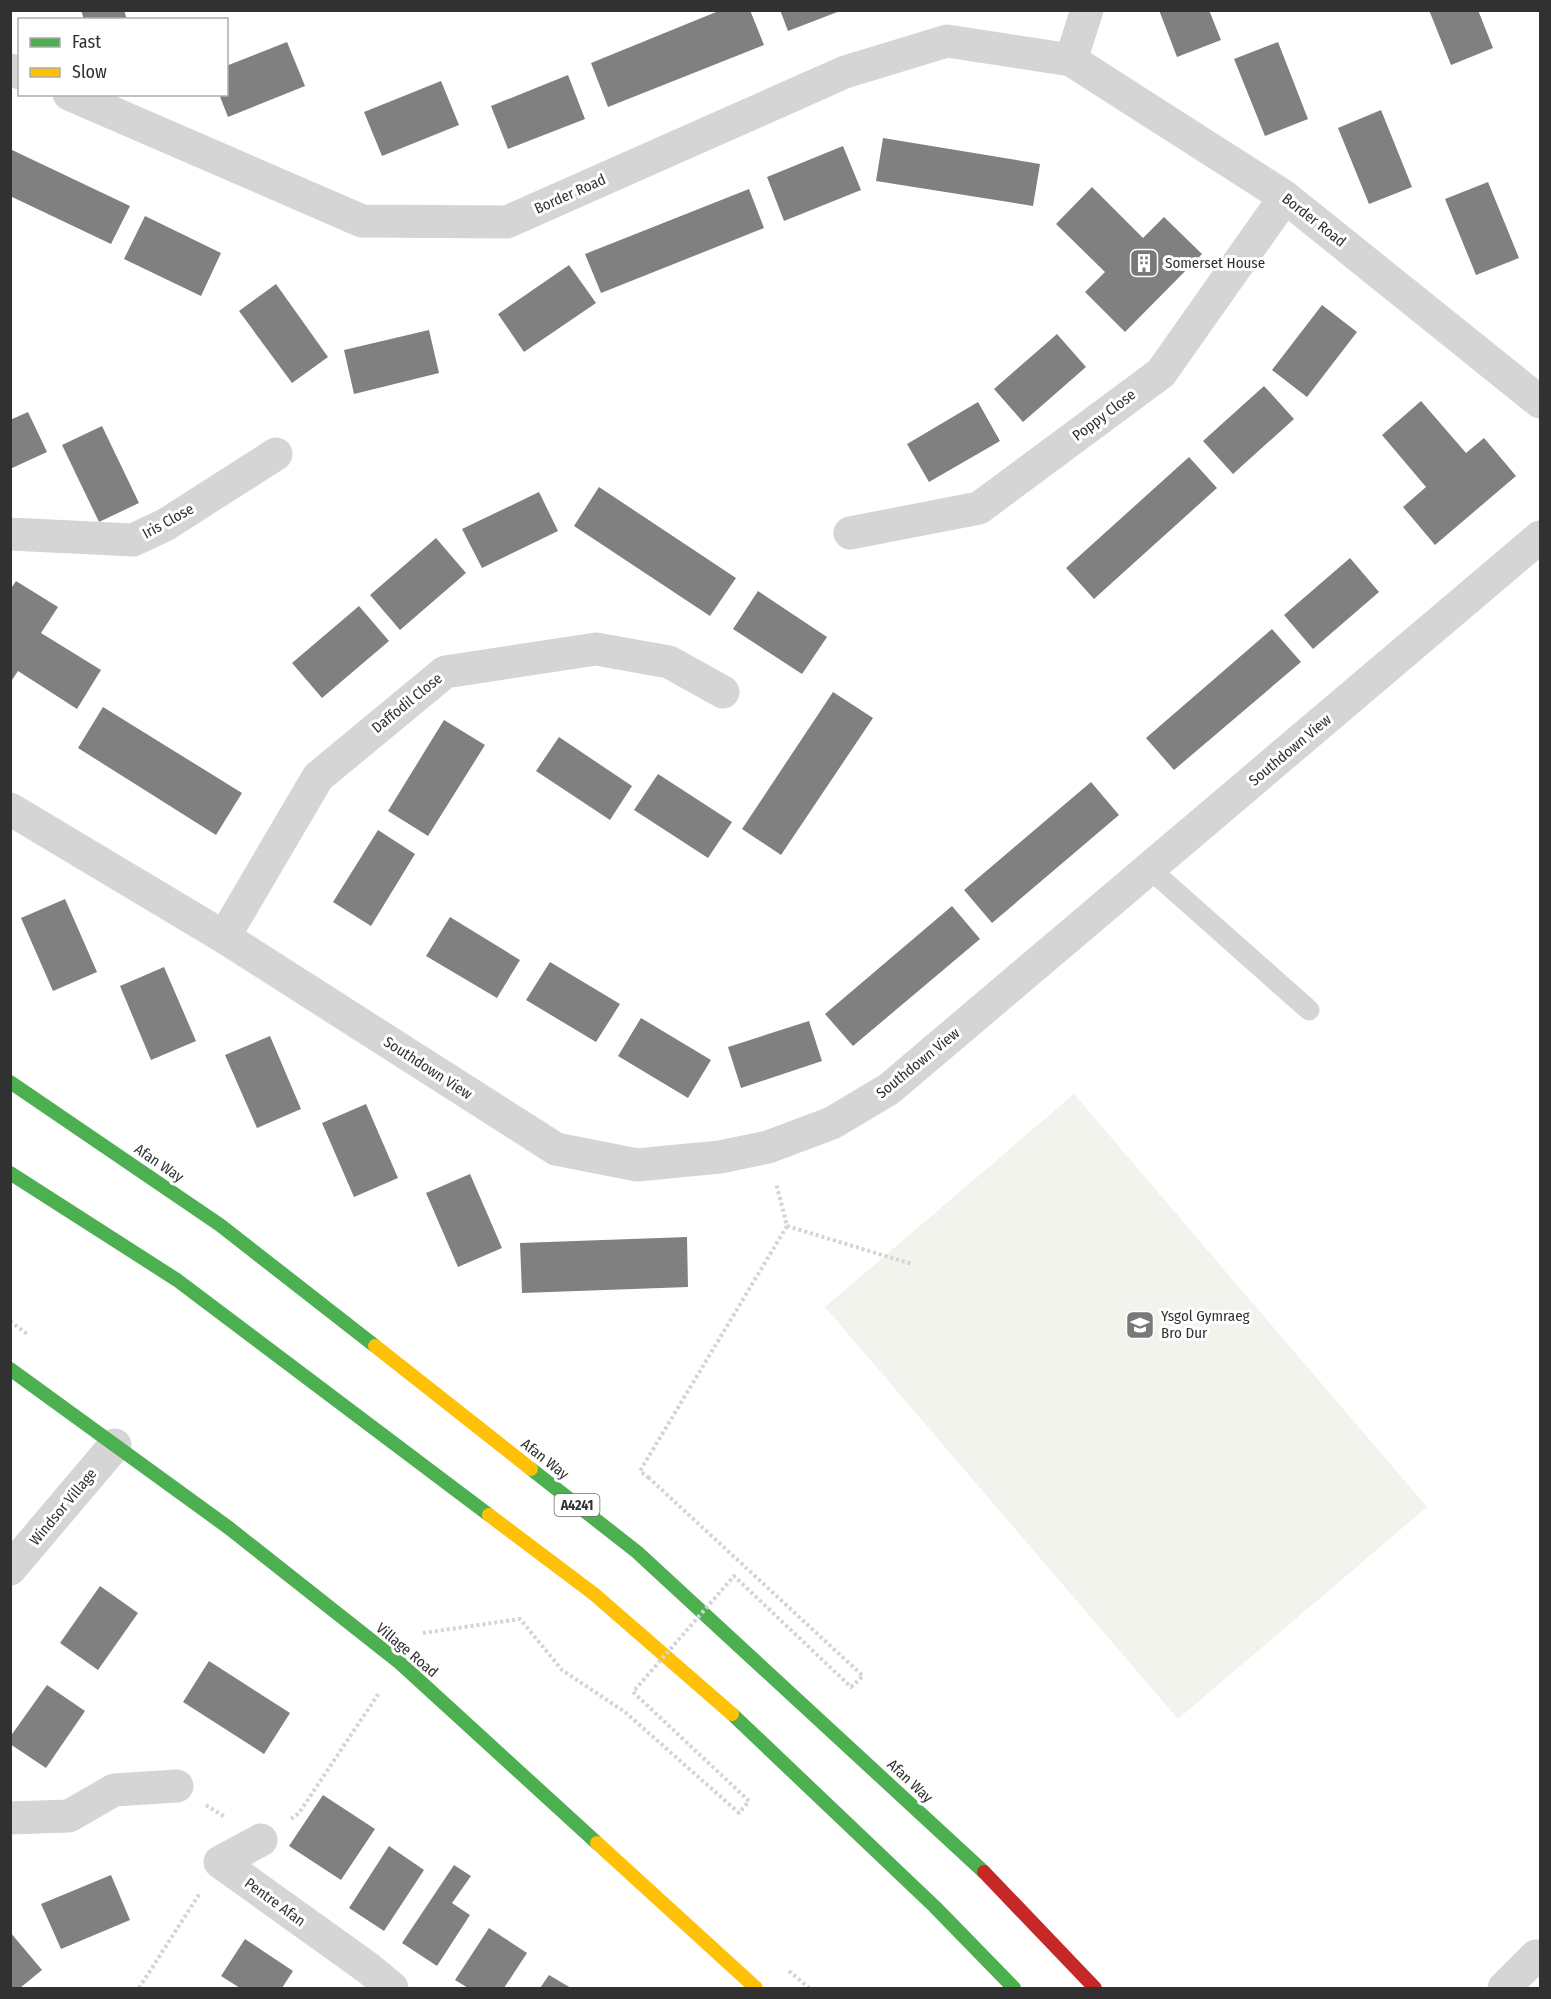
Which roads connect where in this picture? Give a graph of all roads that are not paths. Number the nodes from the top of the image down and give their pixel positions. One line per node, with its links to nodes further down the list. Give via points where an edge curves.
1 (1087, 10): 2 (street)
2 (1071, 60): 3 (street, Border Road, via 947,42 845,72 507,222 362,221); 4 (street, Border Road)
3 (74, 96)
4 (1285, 197): 5 (street, Border Road); 7 (street, Poppy Close, via 1161,373 979,508)
5 (1540, 402)
6 (276, 454): 8 (street, Iris Close, via 165,525 133,540)
7 (850, 533)
8 (10, 534)
9 (1540, 537): 12 (street, Southdown View)
10 (723, 692): 13 (street, Daffodil Close, via 669,662 596,649 445,672 318,777)
11 (10, 809): 13 (street, Southdown View)
12 (1150, 869): 13 (street, Southdown View, via 889,1089 832,1123 768,1147 720,1157 637,1165 556,1149); 14 (lane)
13 (224, 937)
14 (1309, 1010)
15 (10, 1082): 27 (main road, Afan Way / A4241, via 220,1225 637,1552 983,1871)
16 (10, 1173): 26 (main road, via 177,1280 594,1593 724,1706 935,1907)
17 (10, 1369): 18 (main road, Village Road)
18 (115, 1445): 19 (street, Windsor Village); 25 (main road, Village Road, via 229,1528 400,1663)
19 (10, 1569)
20 (177, 1786): 21 (street, via 114,1790 69,1816)
21 (10, 1818)
22 (261, 1840): 24 (street, Pentre Afan, via 220,1862)
23 (1538, 1954): 28 (street)
24 (372, 1982)
25 (756, 1989)
26 (1014, 1989)
27 (1095, 1989)
28 (1504, 1989)

